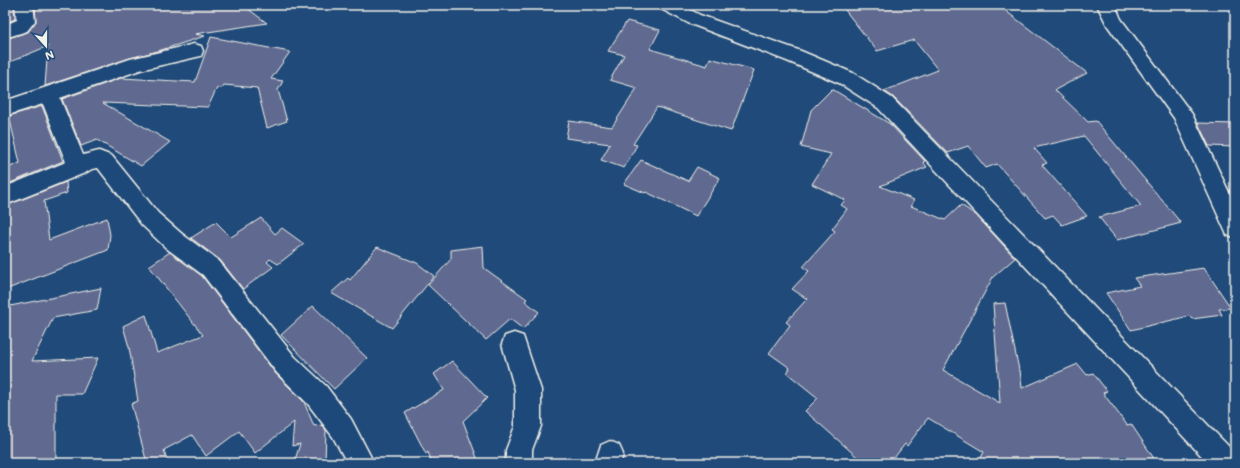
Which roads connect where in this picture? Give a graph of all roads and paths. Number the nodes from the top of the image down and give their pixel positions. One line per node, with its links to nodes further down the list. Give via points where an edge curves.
1 (24, 5): 4 (street, via 27,21 22,26)
2 (667, 5): 14 (street, via 694,19 846,78 885,103)
3 (1106, 5): 10 (street, via 1113,21 1182,114)
4 (5, 32)
5 (194, 51): 6 (street, via 137,64)
6 (49, 94): 7 (street); 8 (street)
7 (5, 109)
8 (78, 167): 9 (street); 12 (street, via 99,159 106,162 150,219 174,241 211,268 286,365 316,395 342,428)
9 (5, 196)
10 (1235, 228)
11 (514, 344): 13 (street, via 528,390 528,426 519,450)
12 (361, 463)
13 (519, 463)
14 (1226, 463)

